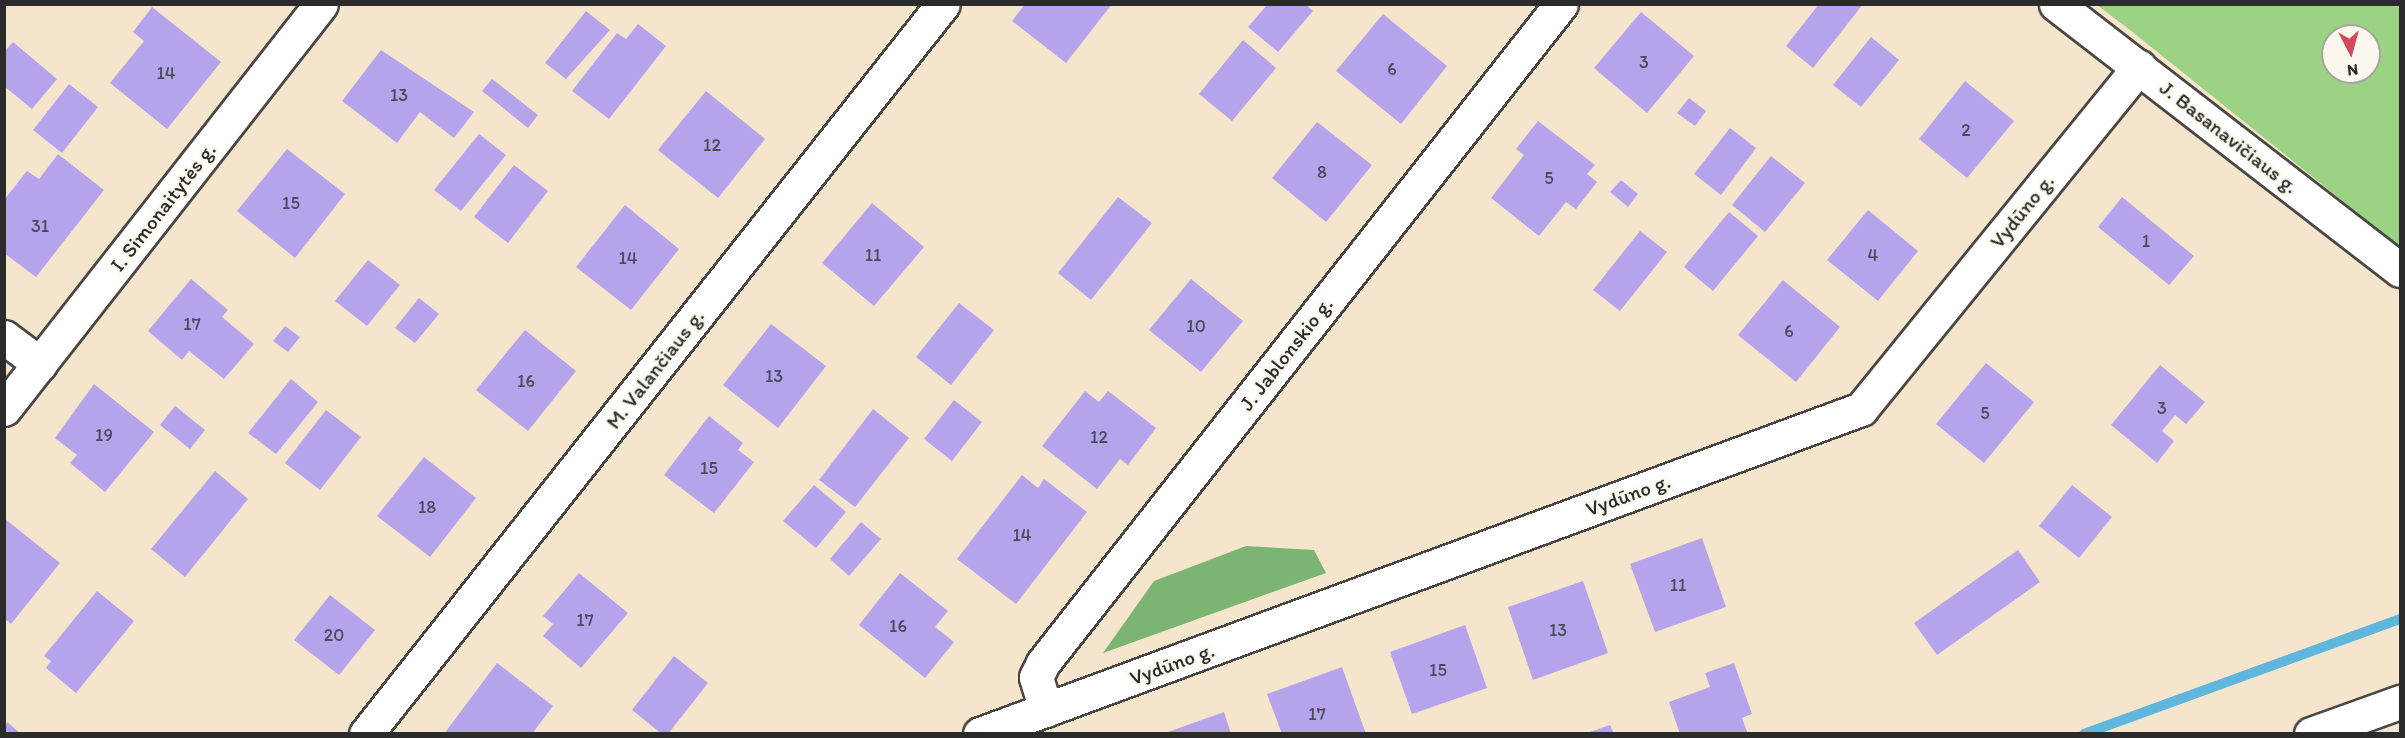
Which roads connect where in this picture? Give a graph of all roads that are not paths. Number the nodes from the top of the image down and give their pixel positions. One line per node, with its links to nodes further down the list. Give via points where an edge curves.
1 (321, 4): 8 (street, I. Simonaitytės g.)
2 (943, 4): 12 (street, M. Valančiaus g.)
3 (1561, 4): 11 (street, J. Jablonskio g., via 1043,663 1036,677)
4 (2056, 4): 5 (street, J. Basanavičiaus g.)
5 (2139, 67): 6 (street, J. Basanavičiaus g.); 11 (street, Vydūno g., via 1861,409)
6 (2400, 270)
7 (4, 337): 8 (street)
8 (40, 364): 9 (street, I. Simonaitytės g.)
9 (4, 409)
10 (2400, 702): 14 (street)
11 (1046, 710): 13 (street, Vydūno g.)
12 (366, 734)
13 (980, 734)
14 (2311, 734)

